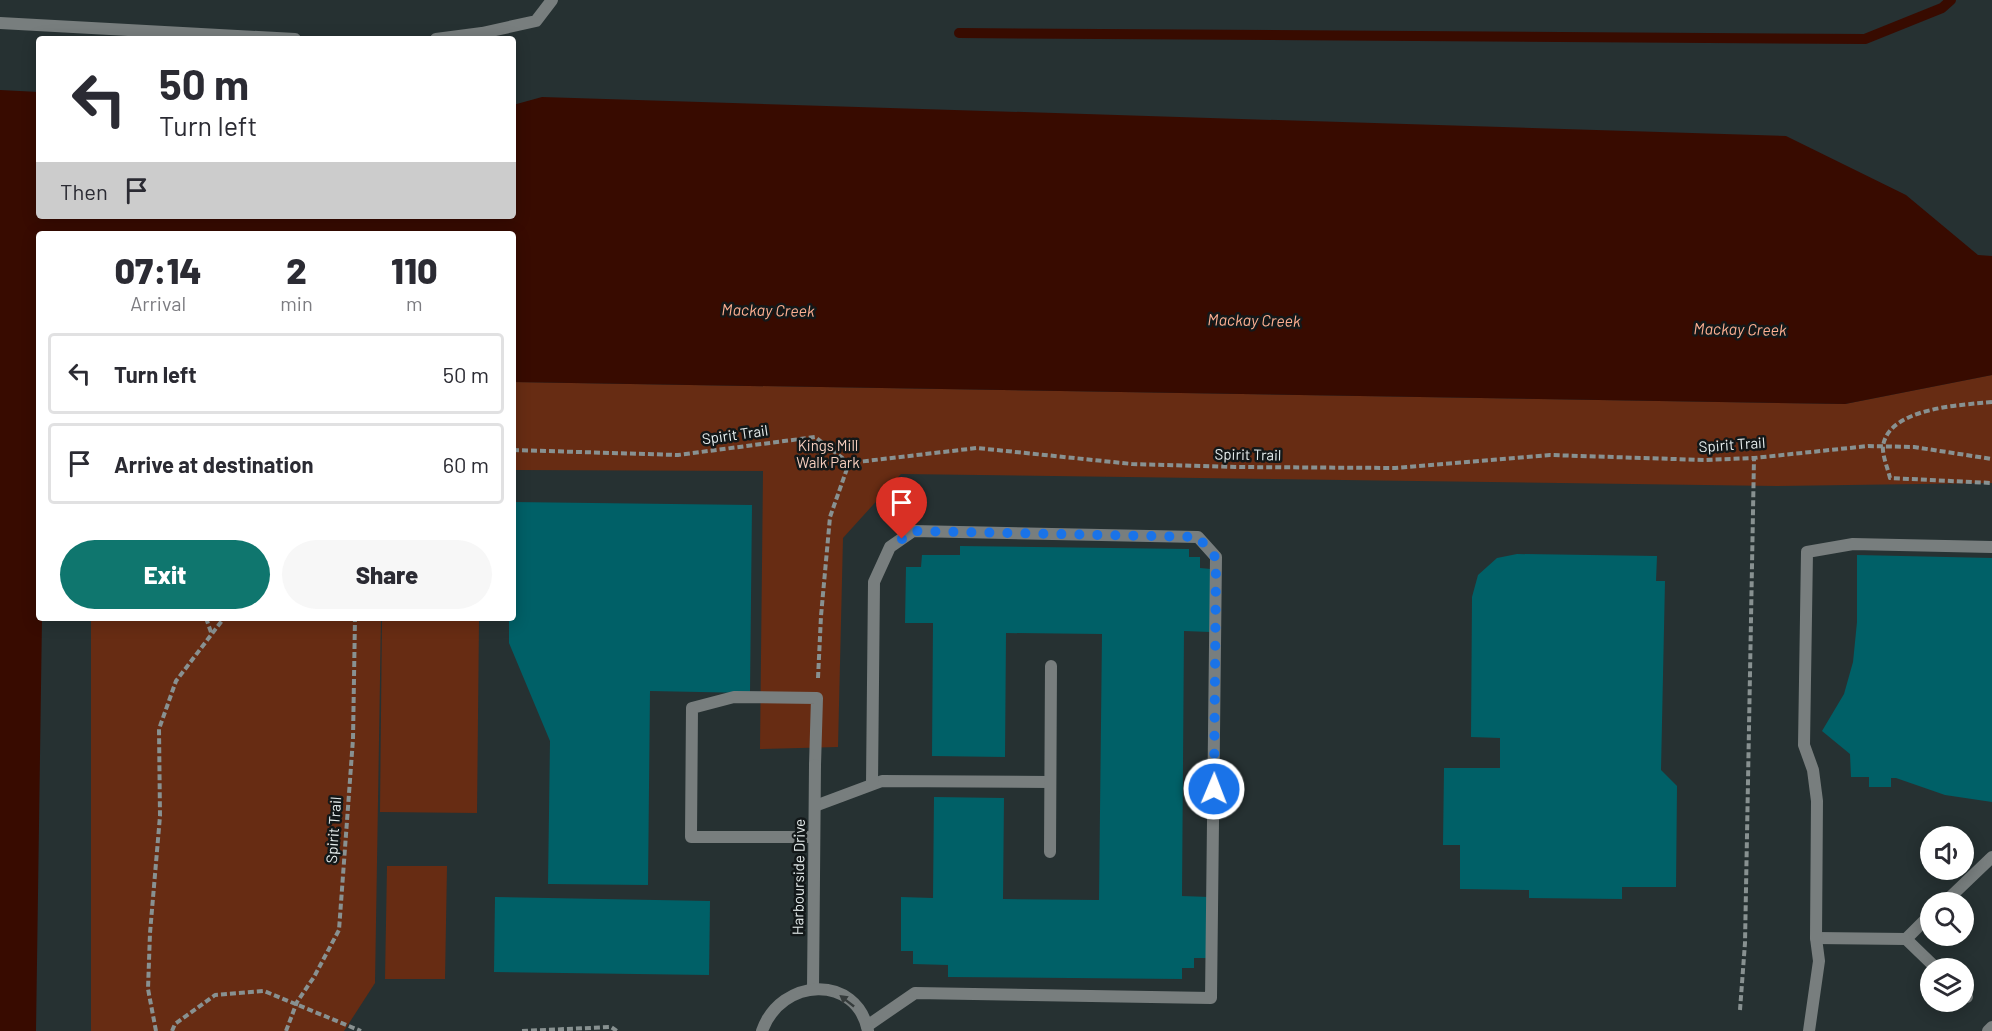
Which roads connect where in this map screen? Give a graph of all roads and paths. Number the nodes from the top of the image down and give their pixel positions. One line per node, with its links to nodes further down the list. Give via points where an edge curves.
1 (552, 0): 4 (street, via 536,21)
2 (0, 23): 3 (street)
3 (240, 36)
4 (458, 36)
5 (1992, 402): 6 (path, via 1930,408 1891,428)
6 (1883, 446): 8 (path, Spirit Trail); 9 (path, Spirit Trail); 11 (path, via 1890,478)
7 (516, 450): 10 (path, Spirit Trail, via 678,455 815,437)
8 (1754, 458): 10 (path, Spirit Trail, via 1550,455 1395,468 1235,467 1132,464 977,448); 32 (path)
9 (1992, 459)
10 (849, 463): 18 (path, via 830,516)
11 (1992, 483)
12 (1992, 547): 27 (street, via 1853,544 1807,552 1803,745 1813,770 1817,801)
13 (207, 621): 16 (path)
14 (222, 621): 16 (path)
15 (355, 621): 31 (path, Spirit Trail, via 353,739 339,930)
16 (212, 636): 35 (path, via 176,681 159,729 160,816 148,989)
17 (1052, 666): 19 (street)
18 (818, 685)
19 (1050, 782): 20 (street); 23 (street)
20 (872, 784): 21 (street); 34 (street, via 874,582 890,547 913,531 1198,537 1216,558 1211,998 915,993)
21 (815, 806): 22 (street, Harbourside Drive); 22 (street, Harbourside Drive, via 817,698 734,697 692,708 691,837)
22 (814, 837): 30 (street, Harbourside Drive)
23 (1050, 852)
24 (1992, 857): 25 (street)
25 (1955, 892)
26 (1920, 925): 28 (street)
27 (1816, 938): 28 (street); 42 (street, via 1819,962)
28 (1906, 939): 29 (street)
29 (1926, 958)
30 (813, 989): 34 (street, one-way to 30, via 855,1006 846,999); 41 (street, via 780,1001)
31 (297, 1002): 36 (path, via 264,991 215,994 175,1024); 37 (path, Spirit Trail); 38 (path)
32 (1740, 1010)
33 (1992, 1027): 43 (street)
34 (867, 1028)
35 (156, 1031)
36 (172, 1031)
37 (286, 1031)
38 (361, 1031)
39 (522, 1031): 40 (path, via 610,1027)
40 (617, 1031)
41 (762, 1031)
42 (1809, 1031)
43 (1988, 1031)

